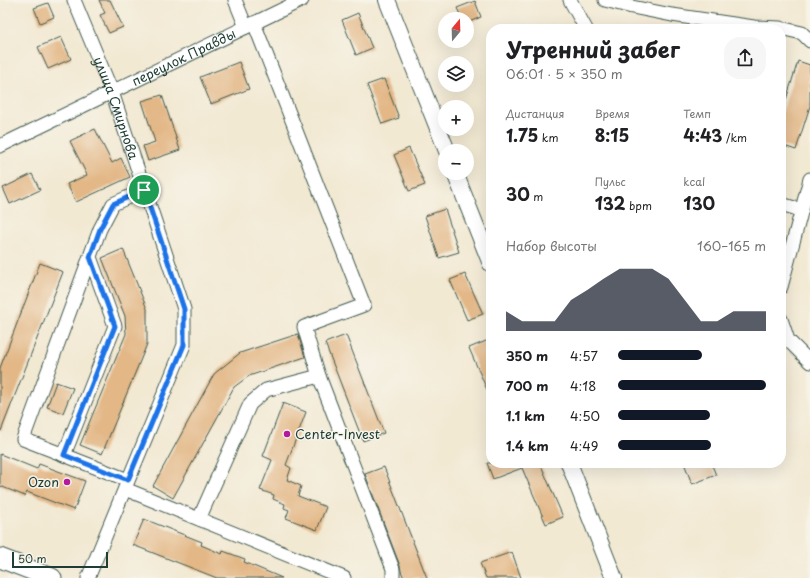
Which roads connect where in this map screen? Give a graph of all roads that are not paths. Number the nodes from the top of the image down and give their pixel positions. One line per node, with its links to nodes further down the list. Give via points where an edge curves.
1 (74, 0): 12 (street, улица Смирнова)
2 (235, 0): 9 (street)
3 (302, 0): 9 (street, переулок Правды)
4 (387, 0): 13 (main road)
5 (570, 0): 7 (street)
6 (605, 0): 8 (street, via 672,16)
7 (583, 24)
8 (732, 24)
9 (250, 25): 12 (street, переулок Правды); 25 (street, via 364,305 304,327)
10 (786, 29): 11 (street, via 802,33)
11 (810, 41)
12 (112, 92): 14 (street, переулок Правды); 17 (street, улица Смирнова)
13 (444, 144)
14 (0, 146)
15 (810, 179): 19 (street)
16 (458, 180): 20 (main road)
17 (144, 190): 21 (street, via 113,204); 28 (street, улица Смирнова, via 184,309 184,345)
18 (786, 206): 19 (street)
19 (801, 210): 22 (street)
20 (486, 251)
21 (90, 257): 26 (street, via 115,326); 26 (street, via 23,439)
22 (786, 268)
23 (786, 342): 24 (street)
24 (810, 362)
25 (319, 376): 29 (street, via 266,390 250,404); 34 (street, via 393,569)
26 (64, 455): 28 (street)
27 (571, 468): 35 (main road)
28 (127, 484): 29 (street); 32 (street, улица Смирнова)
29 (199, 519): 33 (street)
30 (0, 558): 31 (highway)
31 (52, 578)
32 (88, 578)
33 (344, 578)
34 (393, 578)
35 (614, 578)

